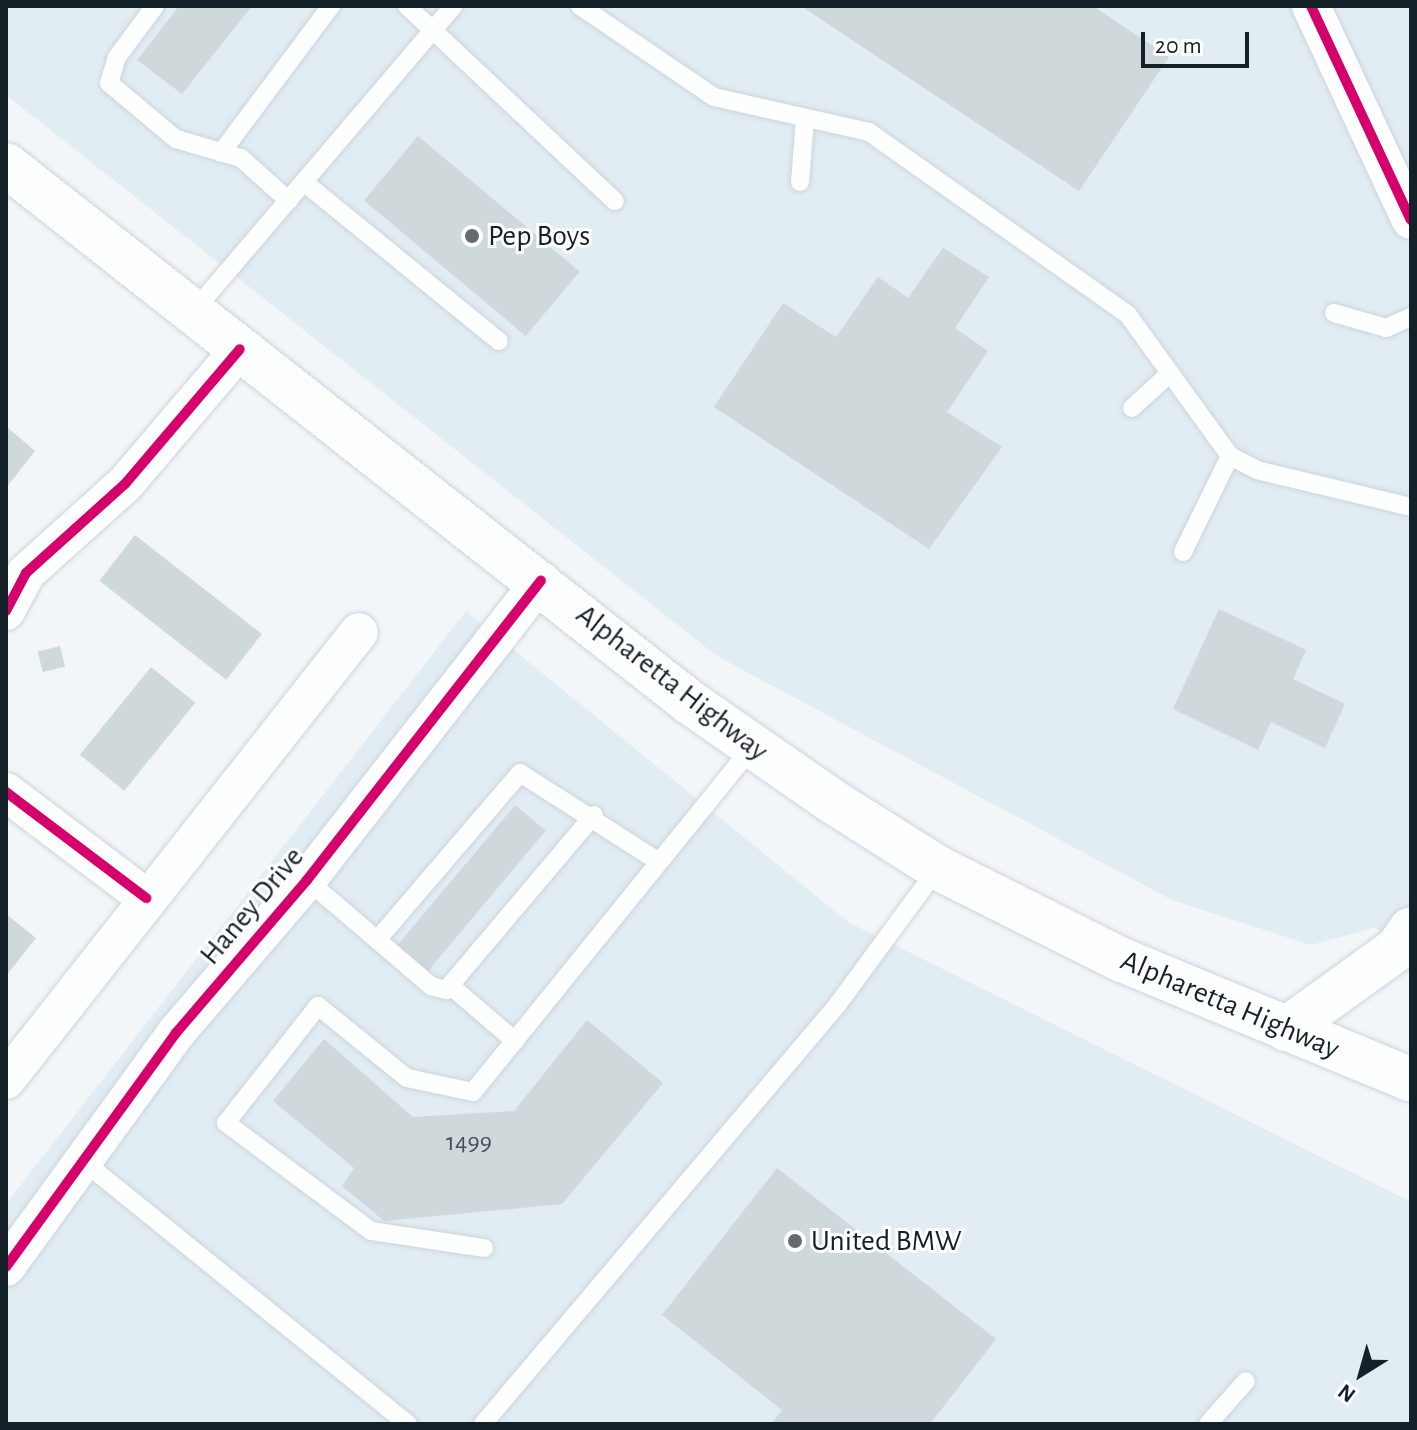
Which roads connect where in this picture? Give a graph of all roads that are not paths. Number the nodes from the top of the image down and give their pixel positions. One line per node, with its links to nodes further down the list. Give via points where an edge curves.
1 (155, 6): 9 (lane, via 117,57 109,83 176,139)
2 (331, 6): 9 (lane)
3 (407, 6): 7 (lane)
4 (453, 6): 7 (lane)
5 (580, 6): 8 (lane, via 714,97)
6 (1311, 6): 15 (street)
7 (435, 34): 12 (lane); 14 (lane)
8 (805, 118): 11 (lane); 21 (lane, via 882,141 1128,315)
9 (221, 153): 13 (lane, via 241,158)
10 (6, 165): 16 (highway, Alpharetta Highway)
11 (800, 182)
12 (305, 183): 13 (lane); 19 (lane)
13 (289, 201): 16 (lane)
14 (615, 201)
15 (1411, 220)
16 (193, 312): 20 (highway, Alpharetta Highway)
17 (1334, 313): 18 (lane, via 1386,328)
18 (1411, 317)
19 (499, 341)
20 (240, 349): 26 (highway, Alpharetta Highway); 27 (street, via 125,484 26,573)
21 (1170, 373): 22 (lane); 23 (lane)
22 (1132, 408)
23 (1230, 456): 24 (lane, via 1257,470); 25 (lane)
24 (1411, 507)
25 (1183, 552)
26 (541, 581): 29 (highway, Alpharetta Highway); 34 (street, Haney Drive)
27 (6, 611)
28 (359, 632): 35 (street)
29 (752, 748): 32 (lane); 33 (highway, Alpharetta Highway)
30 (6, 792): 35 (street)
31 (594, 815): 32 (lane); 37 (lane, via 520,773); 38 (lane)
32 (659, 862): 40 (lane)
33 (938, 868): 39 (highway, Alpharetta Highway, via 1122,960); 48 (lane, via 838,1004)
34 (307, 880): 37 (lane); 43 (street, Haney Drive, via 176,1033)
35 (146, 898): 41 (street)
36 (1411, 929): 39 (highway, via 1397,949)
37 (377, 940): 38 (lane, via 431,986)
38 (452, 987): 40 (lane)
39 (1286, 1029): 42 (highway, Alpharetta Highway)
40 (515, 1041): 44 (lane, via 473,1092 407,1078 318,1006 226,1123 371,1231)
41 (6, 1080)
42 (1411, 1080)
43 (83, 1161): 45 (street, Haney Drive); 47 (lane)
44 (484, 1248)
45 (6, 1267)
46 (1246, 1381): 49 (lane)
47 (408, 1424)
48 (483, 1424)
49 (1208, 1424)

